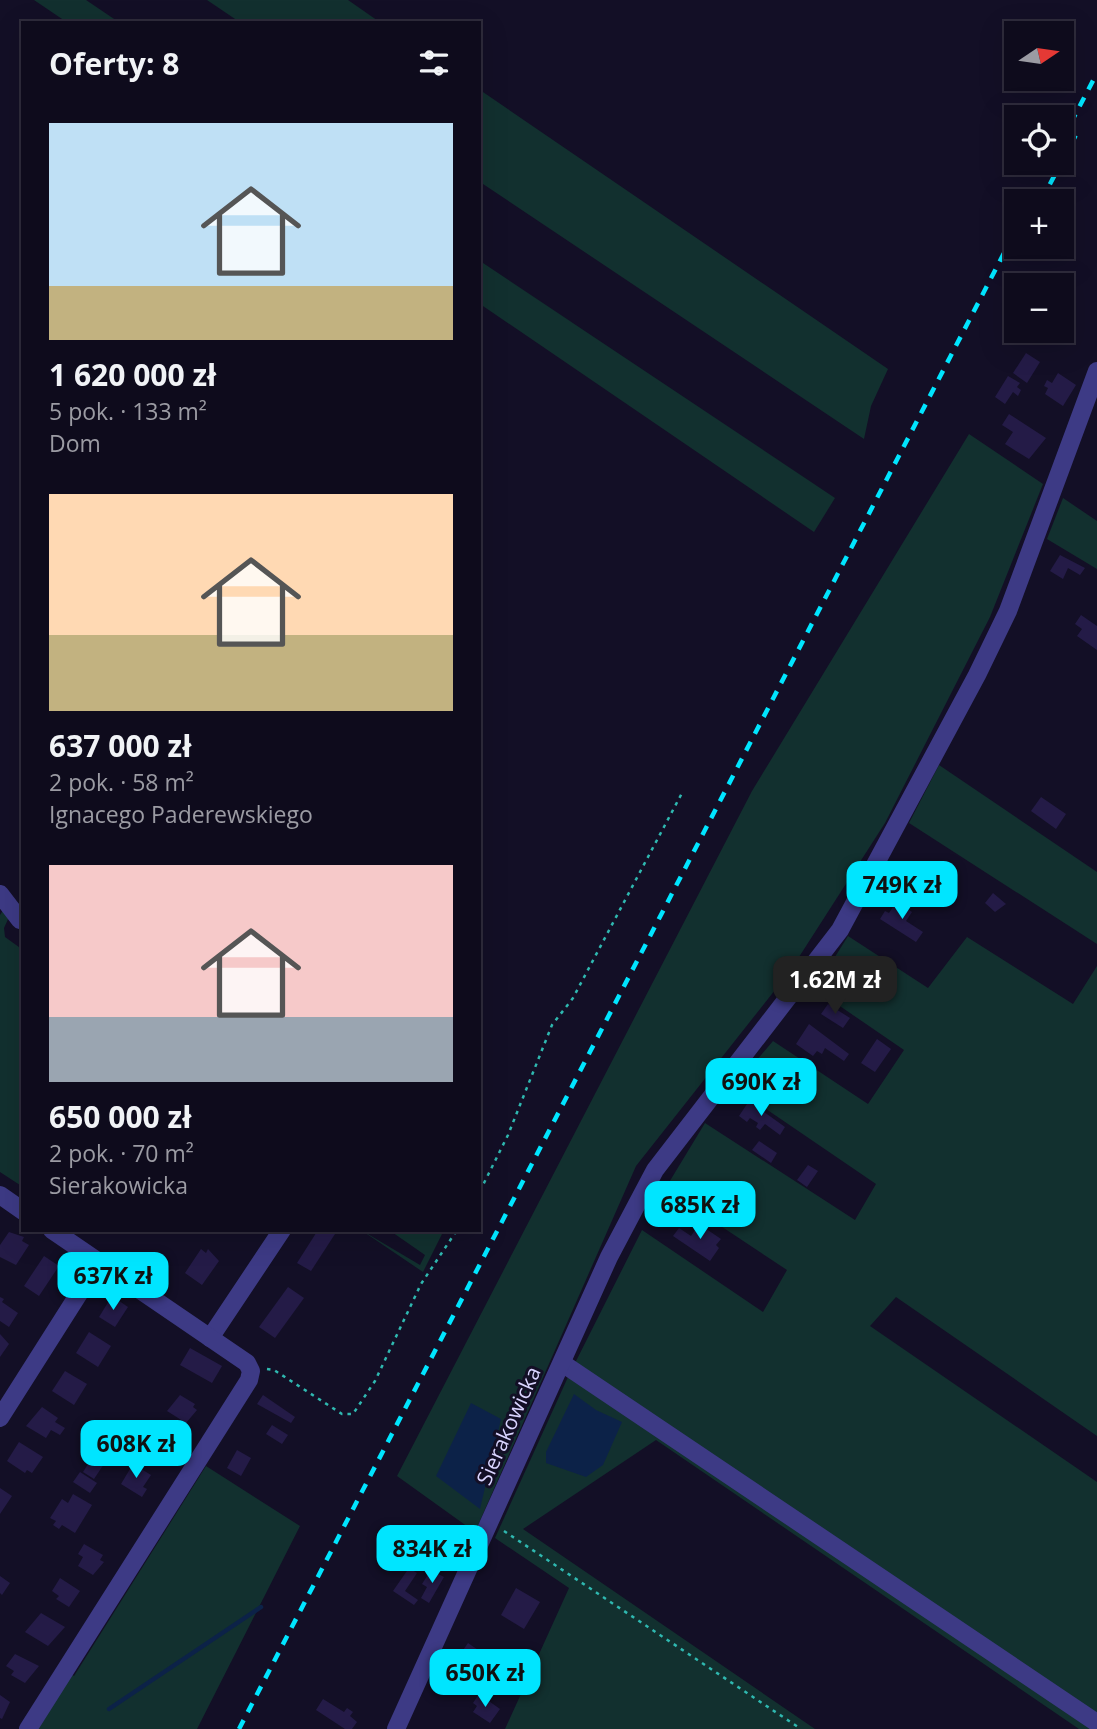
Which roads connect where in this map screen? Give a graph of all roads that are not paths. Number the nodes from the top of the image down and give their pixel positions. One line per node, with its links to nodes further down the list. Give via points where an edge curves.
1 (1097, 371): 10 (street, Sierakowicka, via 1008,611 896,830 840,930 655,1170 609,1257)
2 (0, 894): 3 (street)
3 (20, 920)
4 (0, 1195): 5 (street)
5 (21, 1210)
6 (55, 1232): 8 (street)
7 (281, 1232): 9 (street)
8 (99, 1262): 9 (street); 11 (street)
9 (210, 1338): 13 (street, via 247,1363 251,1375)
10 (562, 1363): 12 (street); 14 (street, Sierakowicka)
11 (3, 1407)
12 (1097, 1723)
13 (28, 1729)
14 (396, 1729)

